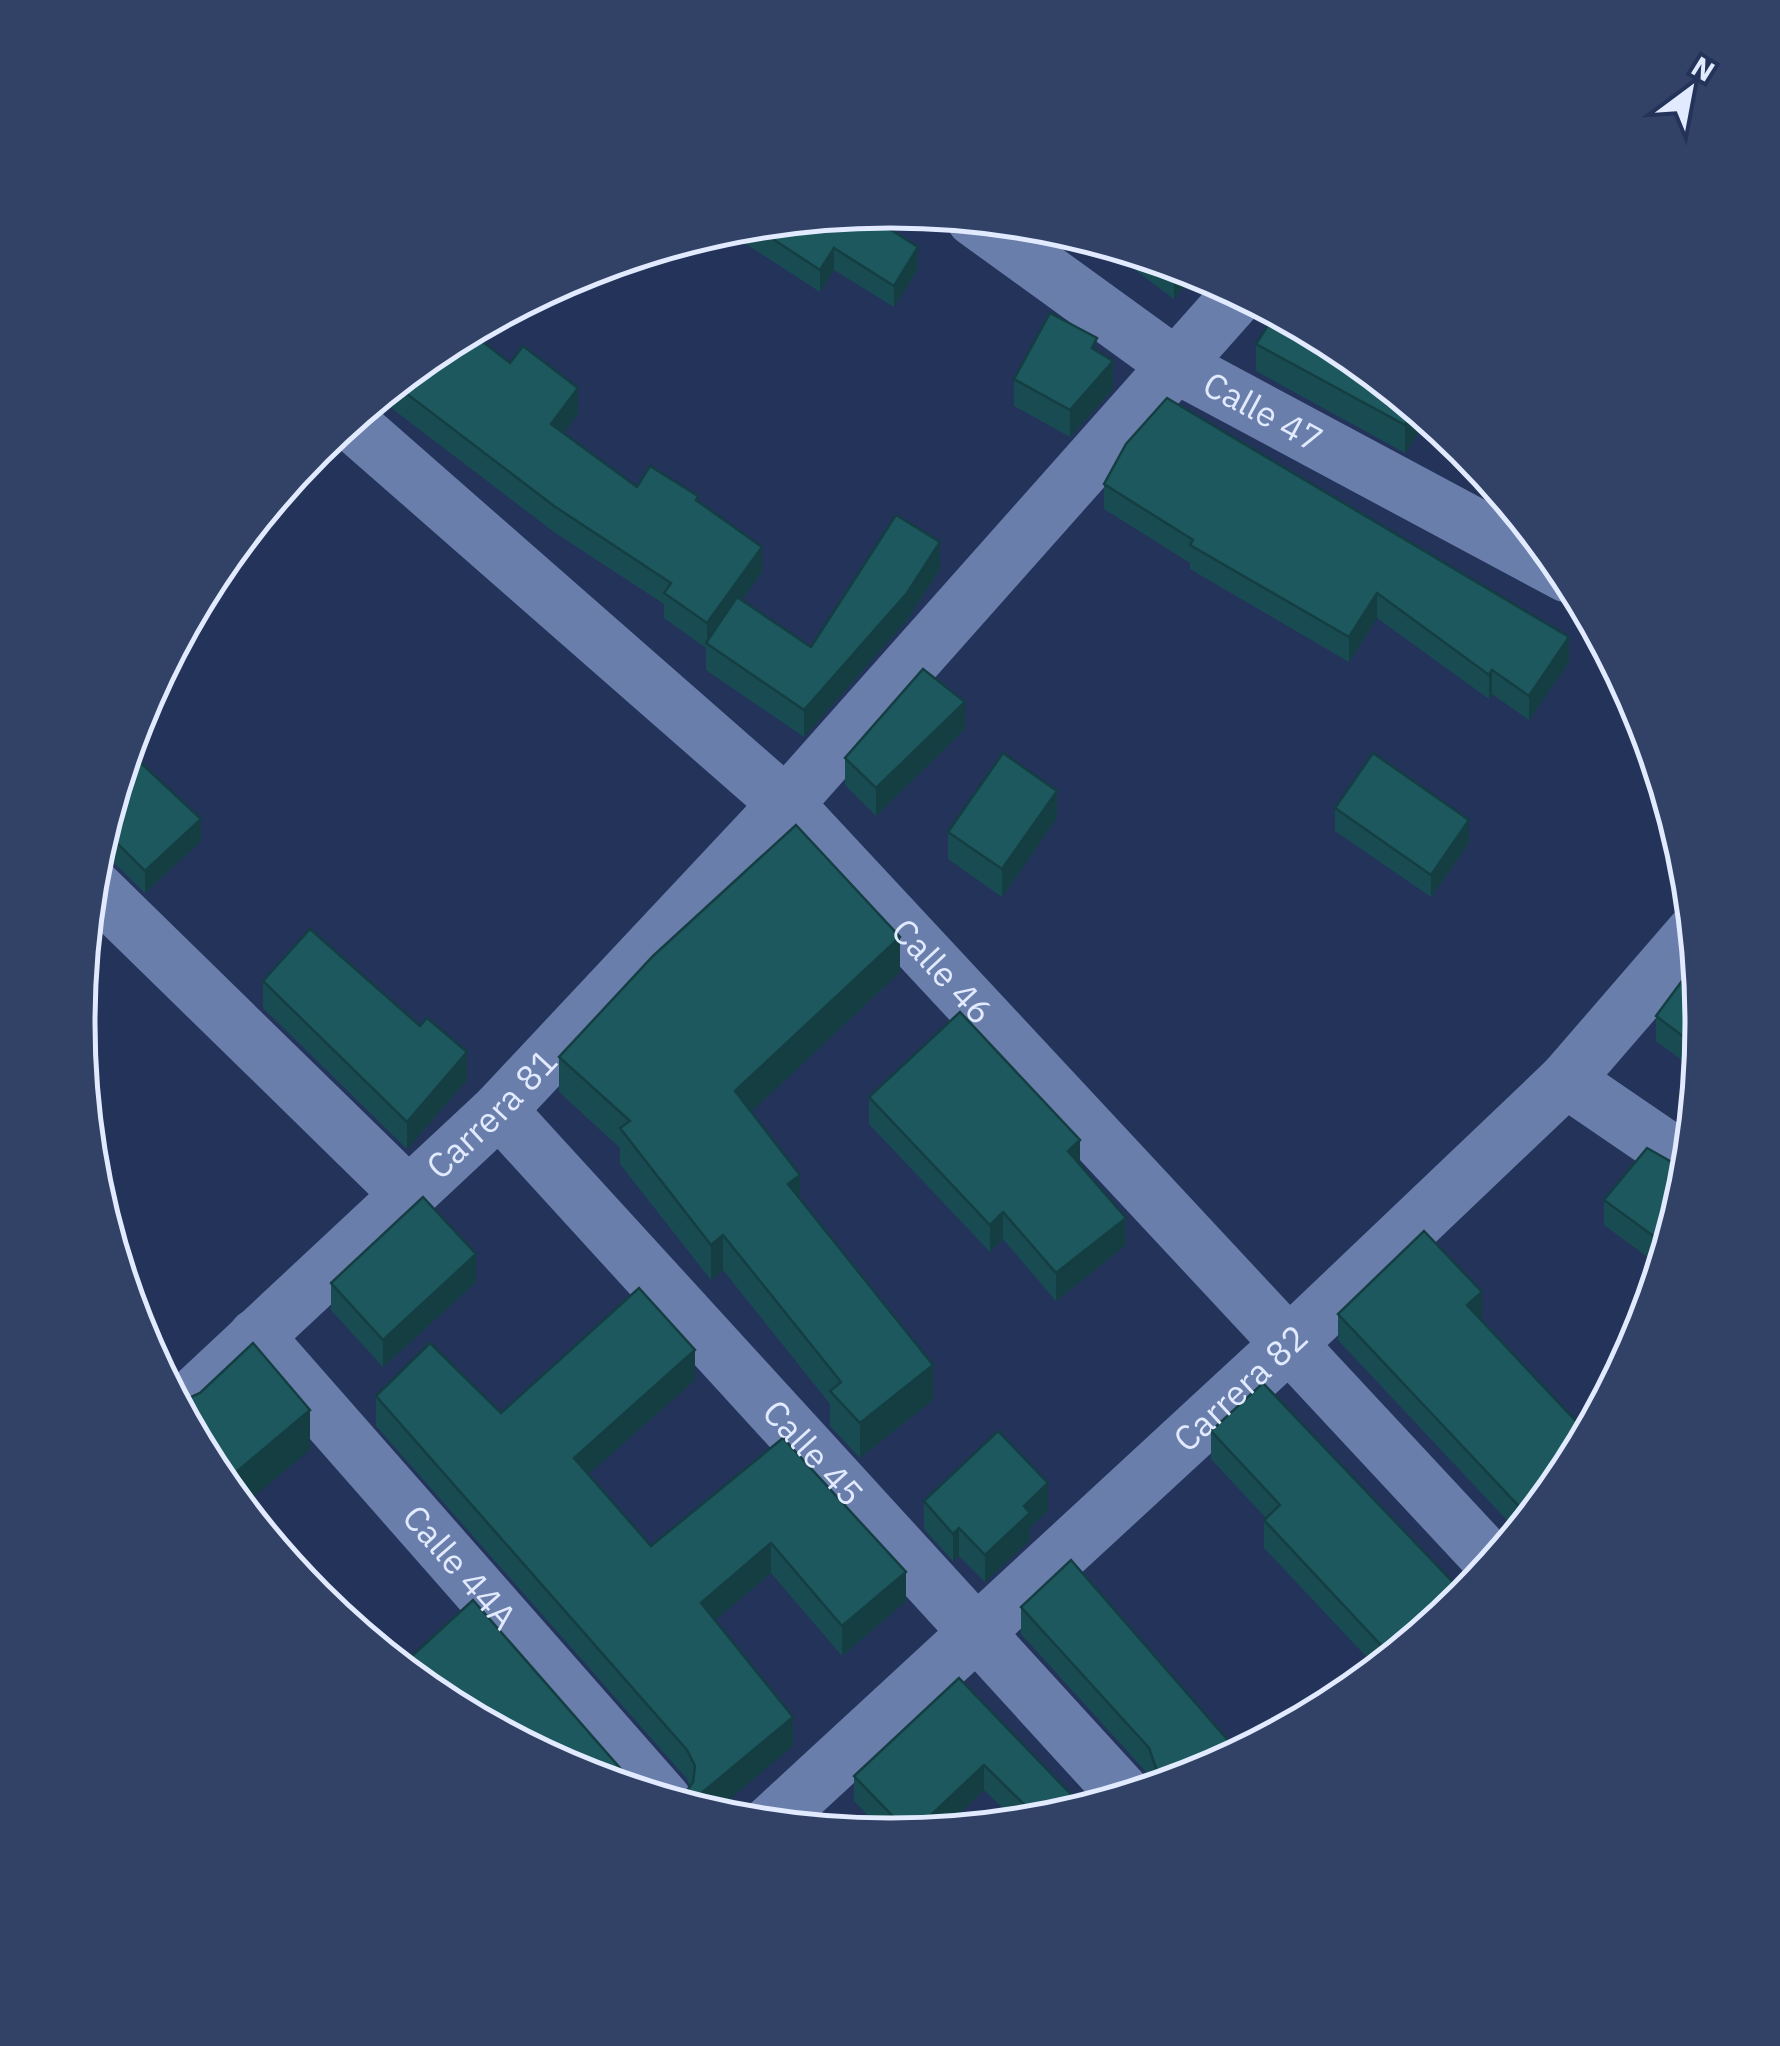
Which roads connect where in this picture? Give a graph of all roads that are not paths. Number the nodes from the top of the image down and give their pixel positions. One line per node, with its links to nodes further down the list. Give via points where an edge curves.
1 (997, 235): 3 (street, Calle 47)
2 (1230, 305): 3 (street, Carrera 81)
3 (1177, 366): 5 (street, Calle 47); 6 (street, Carrera 81)
4 (360, 431): 6 (street, Calle 46)
5 (1534, 557)
6 (786, 804): 10 (street, Carrera 81); 14 (street, Calle 46)
7 (105, 898): 12 (street)
8 (1681, 947): 9 (street, Carrera 82)
9 (1566, 1080): 11 (street); 14 (street, Carrera 82)
10 (498, 1110): 12 (street, Carrera 81); 17 (street, Calle 45)
11 (1674, 1154)
12 (406, 1192): 13 (street, Carrera 81)
13 (256, 1336): 15 (street, Carrera 81); 18 (street, Calle 44A)
14 (1291, 1342): 16 (street, Calle 46); 17 (street, Carrera 82)
15 (190, 1399)
16 (1483, 1552)
17 (973, 1634): 19 (street, Calle 45); 20 (street, Carrera 82)
18 (646, 1780)
19 (1116, 1785)
20 (783, 1811)

